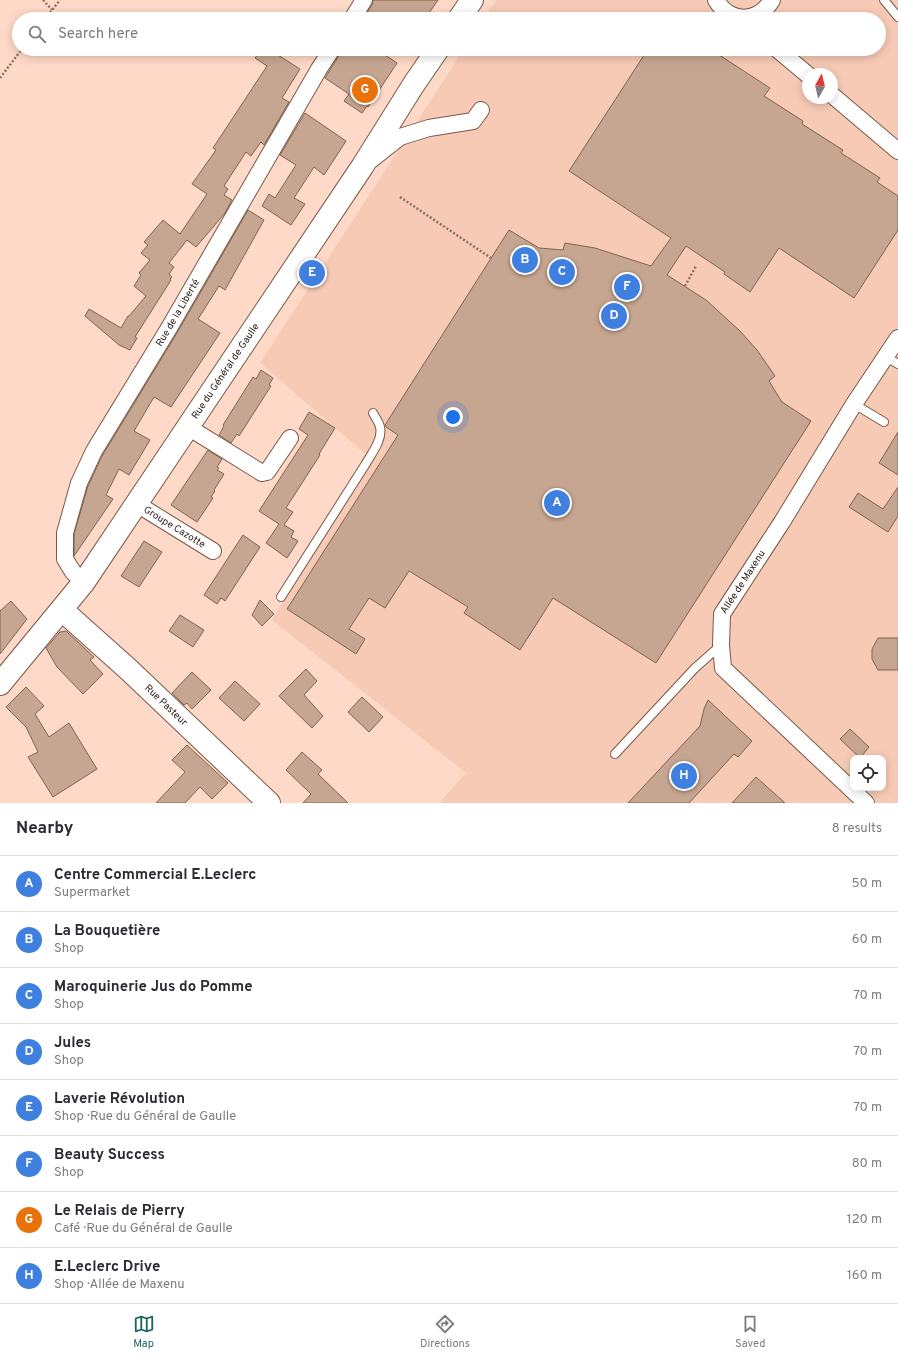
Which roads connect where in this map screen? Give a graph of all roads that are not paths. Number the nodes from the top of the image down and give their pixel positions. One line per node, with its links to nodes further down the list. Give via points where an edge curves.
1 (364, 0): 6 (street)
2 (472, 0): 7 (street)
3 (716, 0): 8 (street)
4 (772, 0): 9 (street)
5 (884, 0): 10 (lane)
6 (356, 12)
7 (464, 12)
8 (727, 12)
9 (762, 12)
10 (898, 18)
11 (327, 56): 28 (street, Rue de la Liberté, via 91,457 65,533 65,559 73,572)
12 (433, 56): 18 (street, Rue du Général de Gaulle)
13 (785, 56): 14 (street)
14 (802, 70)
15 (838, 100): 17 (street)
16 (482, 110): 18 (street, via 474,121 429,128 400,137)
17 (898, 151)
18 (362, 167): 24 (street, Rue du Général de Gaulle)
19 (898, 338): 20 (street, Allée de Maxenu)
20 (892, 360): 21 (street, Allée de Maxenu)
21 (854, 404): 23 (lane); 31 (street, Allée de Maxenu, via 722,614)
22 (373, 413): 29 (lane, via 380,425 378,442)
23 (884, 422)
24 (188, 427): 25 (street, via 262,473 268,472); 26 (street, Rue du Général de Gaulle)
25 (290, 438)
26 (137, 504): 27 (street, Groupe Cazotte); 28 (street, Rue du Général de Gaulle)
27 (213, 552)
28 (84, 582): 30 (street, Rue du Général de Gaulle)
29 (281, 597)
30 (62, 610): 32 (street, Rue du Général de Gaulle); 34 (street, Rue Pasteur)
31 (721, 645): 33 (lane, via 695,668); 35 (street, Allée de Maxenu, via 723,668)
32 (0, 684)
33 (615, 754)
34 (269, 803)
35 (866, 803)

